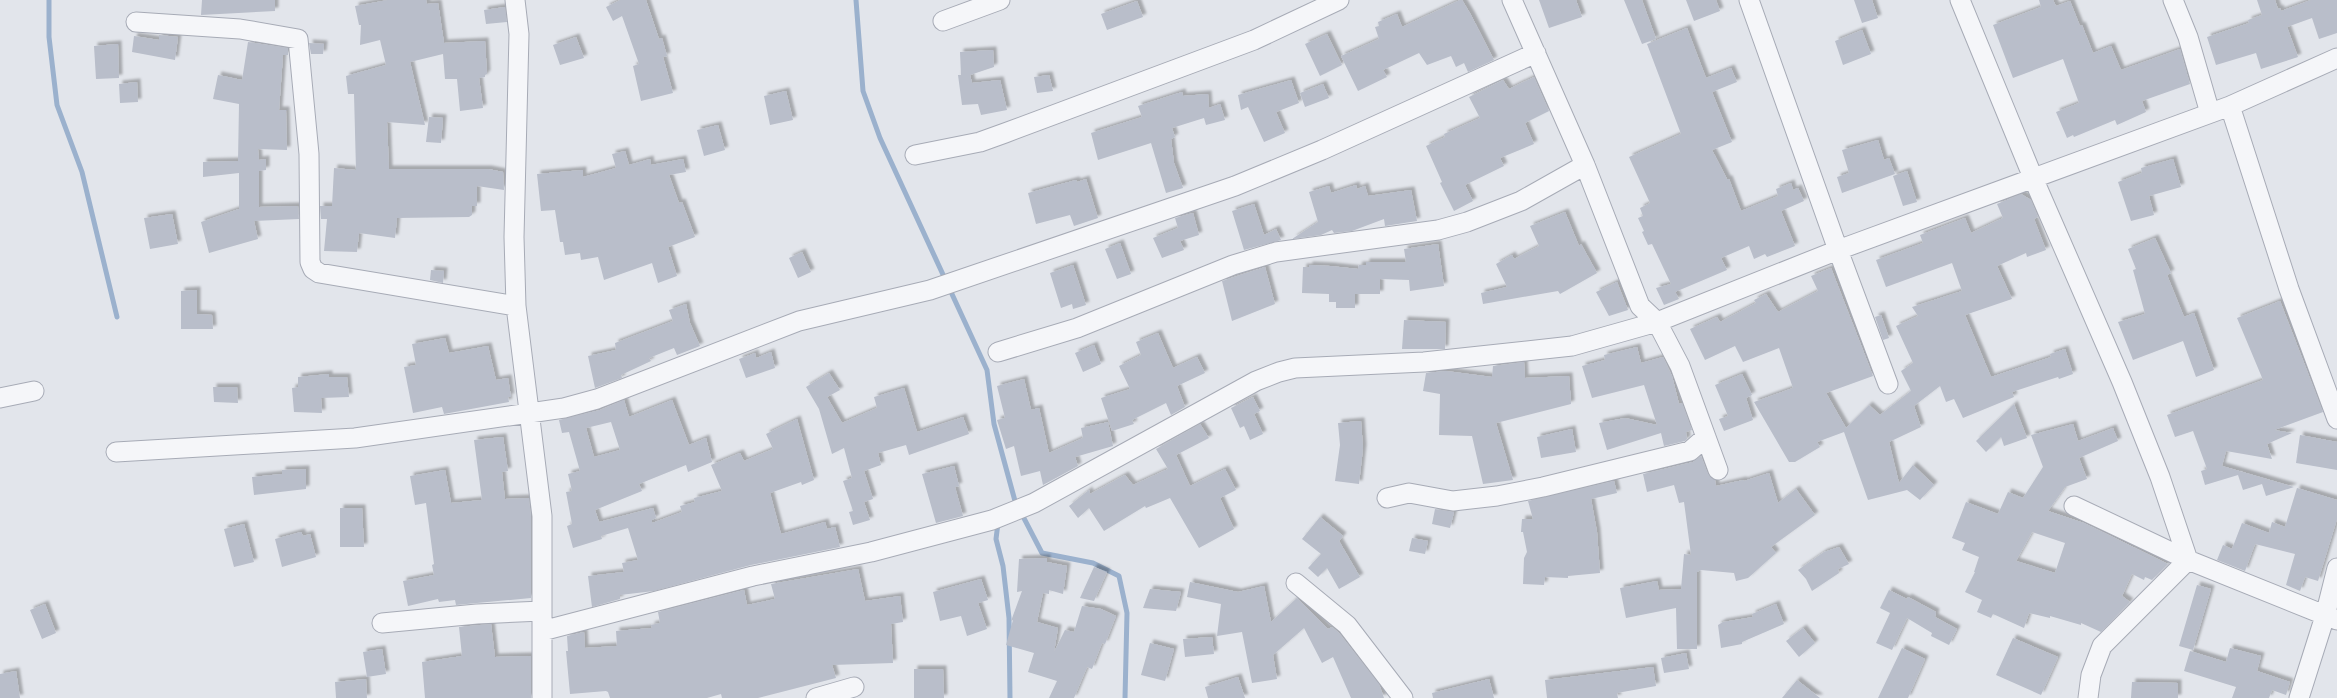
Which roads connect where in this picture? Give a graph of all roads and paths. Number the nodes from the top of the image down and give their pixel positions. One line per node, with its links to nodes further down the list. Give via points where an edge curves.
1 (515, 0): 18 (street, via 518,34 514,237)
2 (1000, 0): 8 (street)
3 (1339, 0): 14 (street, via 1254,40 1005,133 980,142)
4 (1512, 0): 10 (street)
5 (1749, 0): 17 (street)
6 (1960, 0): 16 (street)
7 (2173, 0): 13 (street, via 2188,36)
8 (943, 21)
9 (136, 22): 18 (street, via 240,29 298,39 309,154 310,262 313,269 319,273)
10 (1536, 53): 15 (street); 24 (street, via 1322,150 1235,186 930,290 799,321 597,399)
11 (2337, 58): 12 (street)
12 (2230, 106): 13 (street); 25 (street, via 2288,289)
13 (2210, 113): 16 (street)
14 (915, 155)
15 (1585, 165): 19 (street, via 1640,306); 20 (street, via 1521,201 1467,222 1438,230 1276,252 1233,265 1077,328)
16 (2034, 180): 17 (street); 31 (street, via 2122,382 2160,477)
17 (1838, 250): 19 (street); 21 (street)
18 (516, 306): 24 (street)
19 (1657, 322): 26 (street, via 1680,366); 37 (street, via 1552,350 1424,362 1296,368 1279,372 1256,381 1034,503 992,520 871,552 753,576)
20 (998, 352)
21 (1888, 384)
22 (34, 391): 23 (street)
23 (0, 398)
24 (530, 414): 27 (street, via 355,438); 34 (street, via 542,516)
25 (2337, 419)
26 (1706, 437): 28 (street); 29 (street, via 1690,451 1528,490 1453,501 1409,493)
27 (116, 452)
28 (1718, 470)
29 (1387, 498)
30 (2074, 506): 31 (street)
31 (2188, 560): 35 (street); 42 (street, via 2102,646 2091,675)
32 (2337, 568): 35 (street)
33 (1296, 583): 41 (street, via 1347,625)
34 (542, 611): 36 (street); 37 (street)
35 (2331, 618): 43 (street)
36 (382, 623)
37 (542, 631): 39 (street)
38 (854, 687): 40 (street)
39 (542, 698)
40 (816, 698)
41 (1403, 698)
42 (2088, 698)
43 (2299, 698)

